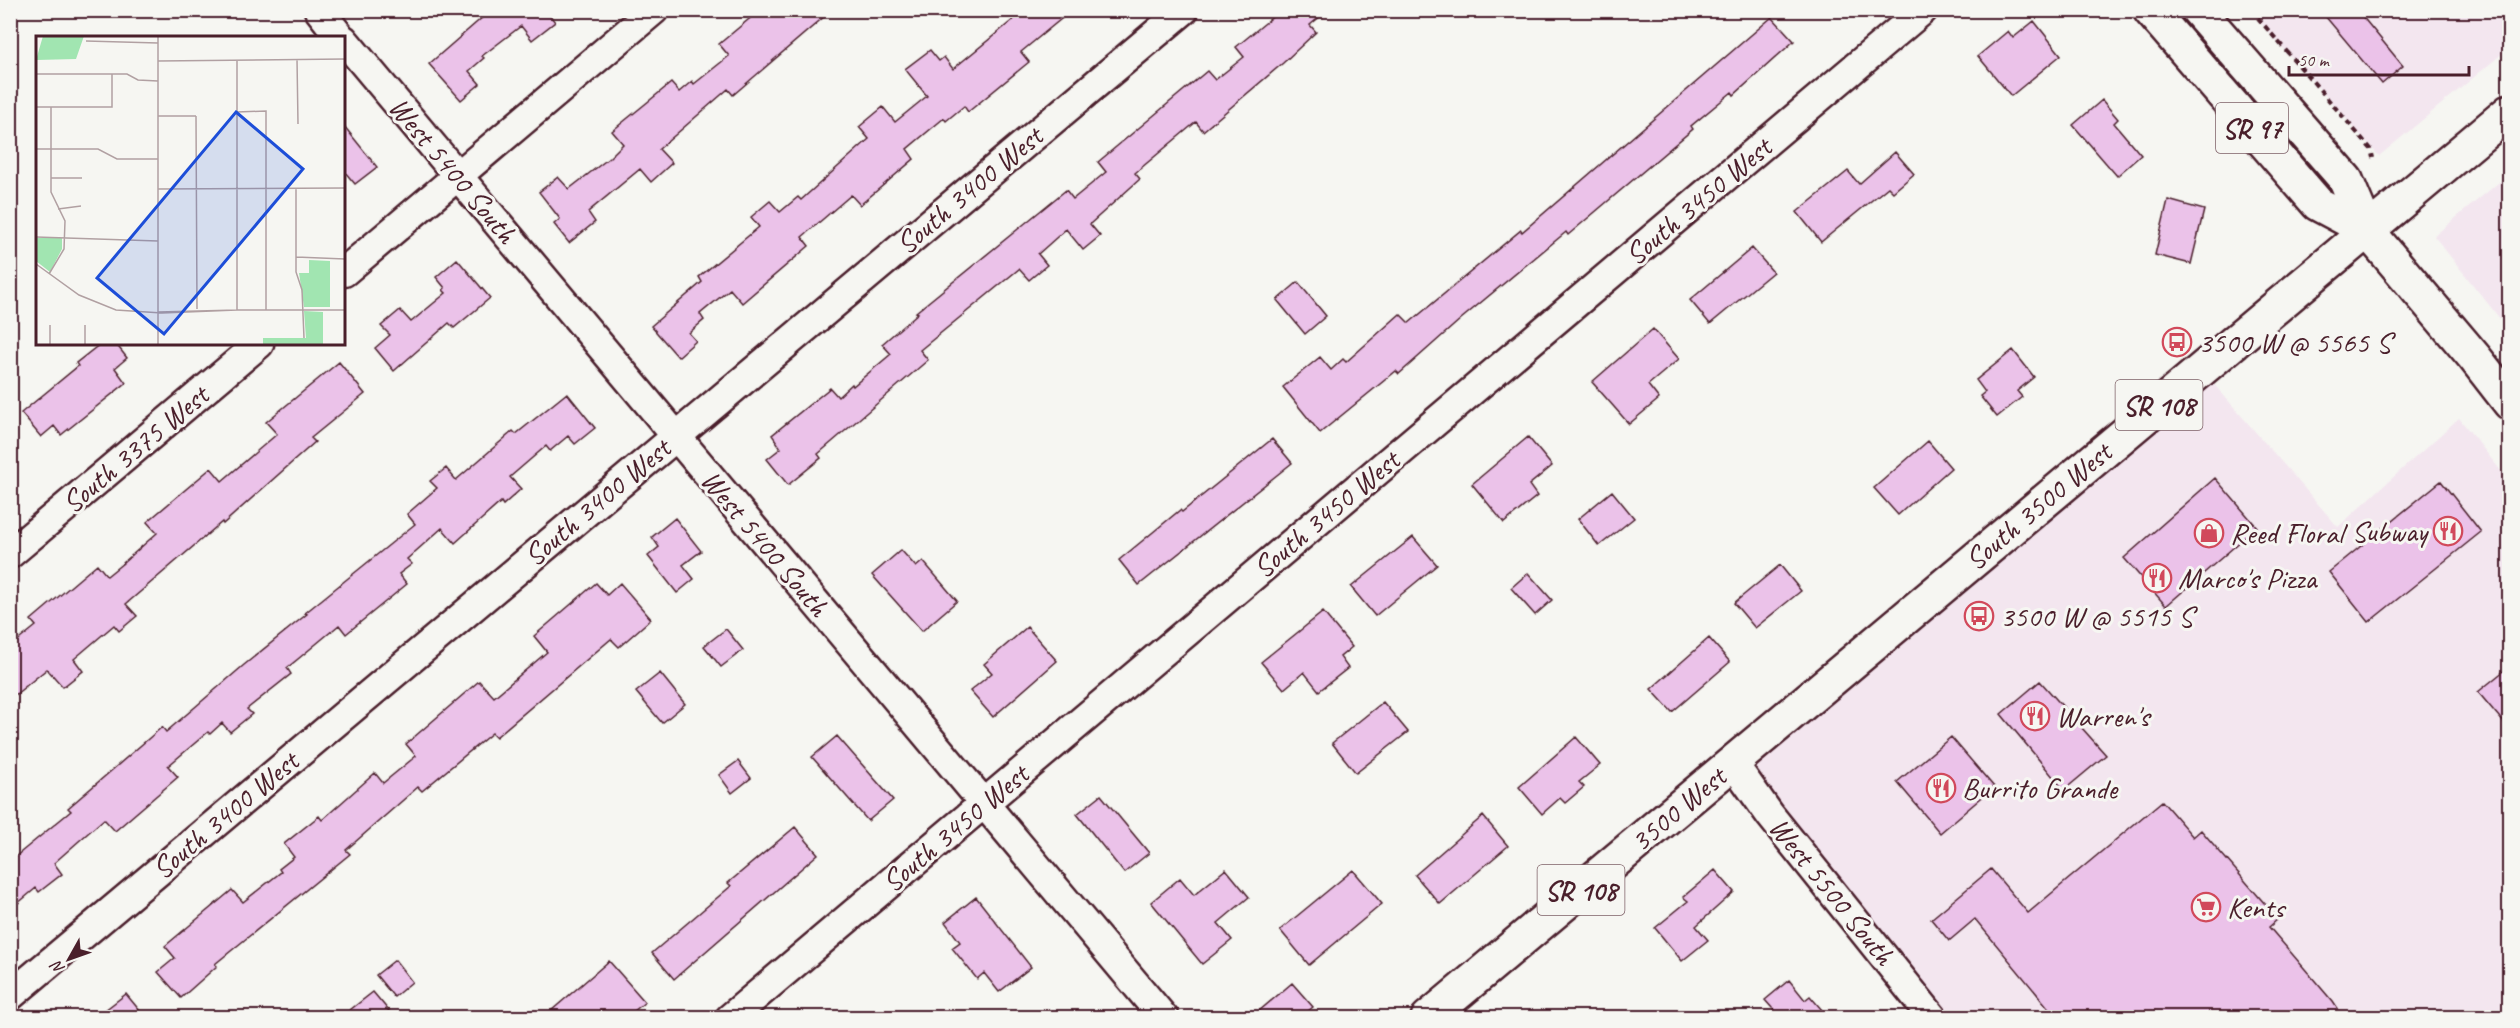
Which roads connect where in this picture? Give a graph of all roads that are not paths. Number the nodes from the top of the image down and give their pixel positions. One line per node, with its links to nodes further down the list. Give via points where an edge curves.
1 (319, 10): 7 (street, West 5400 South)
2 (654, 10): 10 (street)
3 (1184, 10): 15 (street, South 3400 West)
4 (1923, 10): 18 (street, South 3450 West)
5 (2150, 10): 11 (main road, SR 97, via 2318,204)
6 (2198, 10): 11 (main road, SR 97, via 2346,180)
7 (340, 36)
8 (345, 43): 10 (street, West 5400 South)
9 (2510, 111): 11 (main road, South 3500 West / SR 108)
10 (457, 176): 12 (street); 15 (street, West 5400 South)
11 (2367, 231): 14 (main road, SR 97); 17 (main road, South 3500 West / SR 108)
12 (345, 271)
13 (258, 345): 16 (street, South 3375 West)
14 (2510, 403)
15 (676, 436): 18 (street, West 5400 South); 19 (street, South 3400 West)
16 (10, 554)
17 (1733, 763): 22 (main road, 3500 West / SR 108); 23 (street, West 5500 South, via 1770,815)
18 (984, 803): 20 (street, South 3450 West); 21 (street, West 5400 South)
19 (10, 996)
20 (730, 1017)
21 (1164, 1017)
22 (1428, 1017)
23 (1933, 1017)

